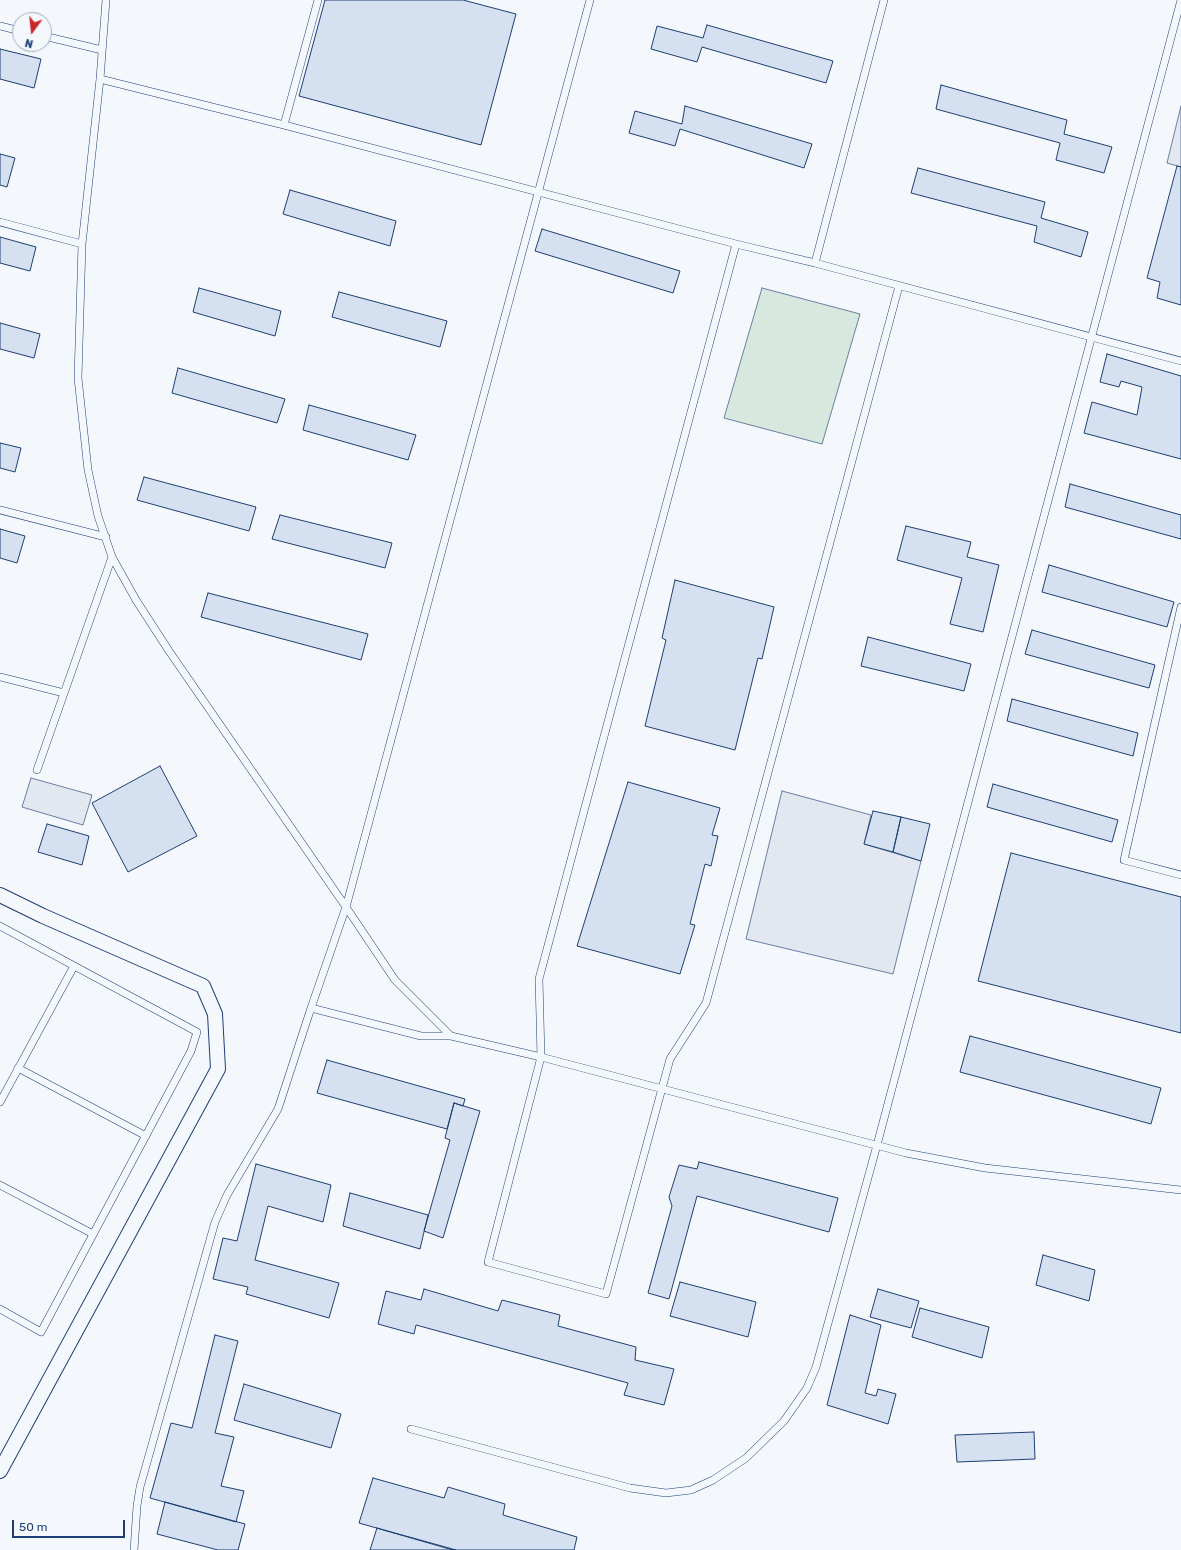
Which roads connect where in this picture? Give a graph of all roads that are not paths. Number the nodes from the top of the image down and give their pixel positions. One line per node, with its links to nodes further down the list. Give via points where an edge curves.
1 (106, 0): 9 (lane)
2 (318, 0): 11 (lane)
3 (590, 0): 12 (lane)
4 (884, 0): 16 (lane)
5 (1180, 0): 18 (lane)
6 (0, 26): 7 (lane)
7 (12, 29)
8 (52, 38): 9 (lane)
9 (102, 50): 10 (lane)
10 (100, 79): 11 (lane); 14 (lane)
11 (284, 125): 12 (lane)
12 (538, 192): 15 (lane); 29 (lane)
13 (0, 222): 14 (lane)
14 (82, 244): 21 (lane, via 79,386 88,470 98,516)
15 (736, 244): 16 (lane); 34 (lane, via 539,979)
16 (815, 263): 17 (lane)
17 (898, 286): 18 (lane); 36 (lane, via 706,1003 670,1059)
18 (1092, 336): 19 (lane); 39 (lane)
19 (1181, 361)
20 (0, 510): 21 (lane)
21 (106, 537): 22 (lane)
22 (112, 557): 25 (lane); 29 (lane, via 169,651)
23 (1181, 607): 27 (lane, via 1124,860)
24 (0, 677): 25 (lane)
25 (64, 693): 26 (lane)
26 (37, 770)
27 (1181, 875)
28 (0, 895): 45 (street, via 203,986 215,1014 218,1069)
29 (346, 907): 32 (lane); 33 (lane, via 395,980)
30 (0, 926): 31 (lane)
31 (74, 966): 35 (lane); 38 (lane, via 197,1032 192,1052)
32 (311, 1008): 33 (lane, via 421,1036); 46 (lane, via 278,1109 215,1222 140,1487)
33 (451, 1036): 34 (lane)
34 (541, 1057): 36 (lane); 36 (lane, via 488,1262 606,1294)
35 (18, 1068): 37 (lane); 38 (lane)
36 (663, 1090): 39 (lane)
37 (0, 1102)
38 (146, 1136): 42 (lane)
39 (877, 1145): 41 (lane, via 985,1168); 44 (lane, via 808,1388 779,1426 746,1458 713,1480 691,1490 666,1493 630,1488)
40 (0, 1185): 42 (lane)
41 (1181, 1190)
42 (93, 1234): 43 (lane, via 41,1332)
43 (0, 1309)
44 (411, 1429)
45 (0, 1471)
46 (134, 1550)

